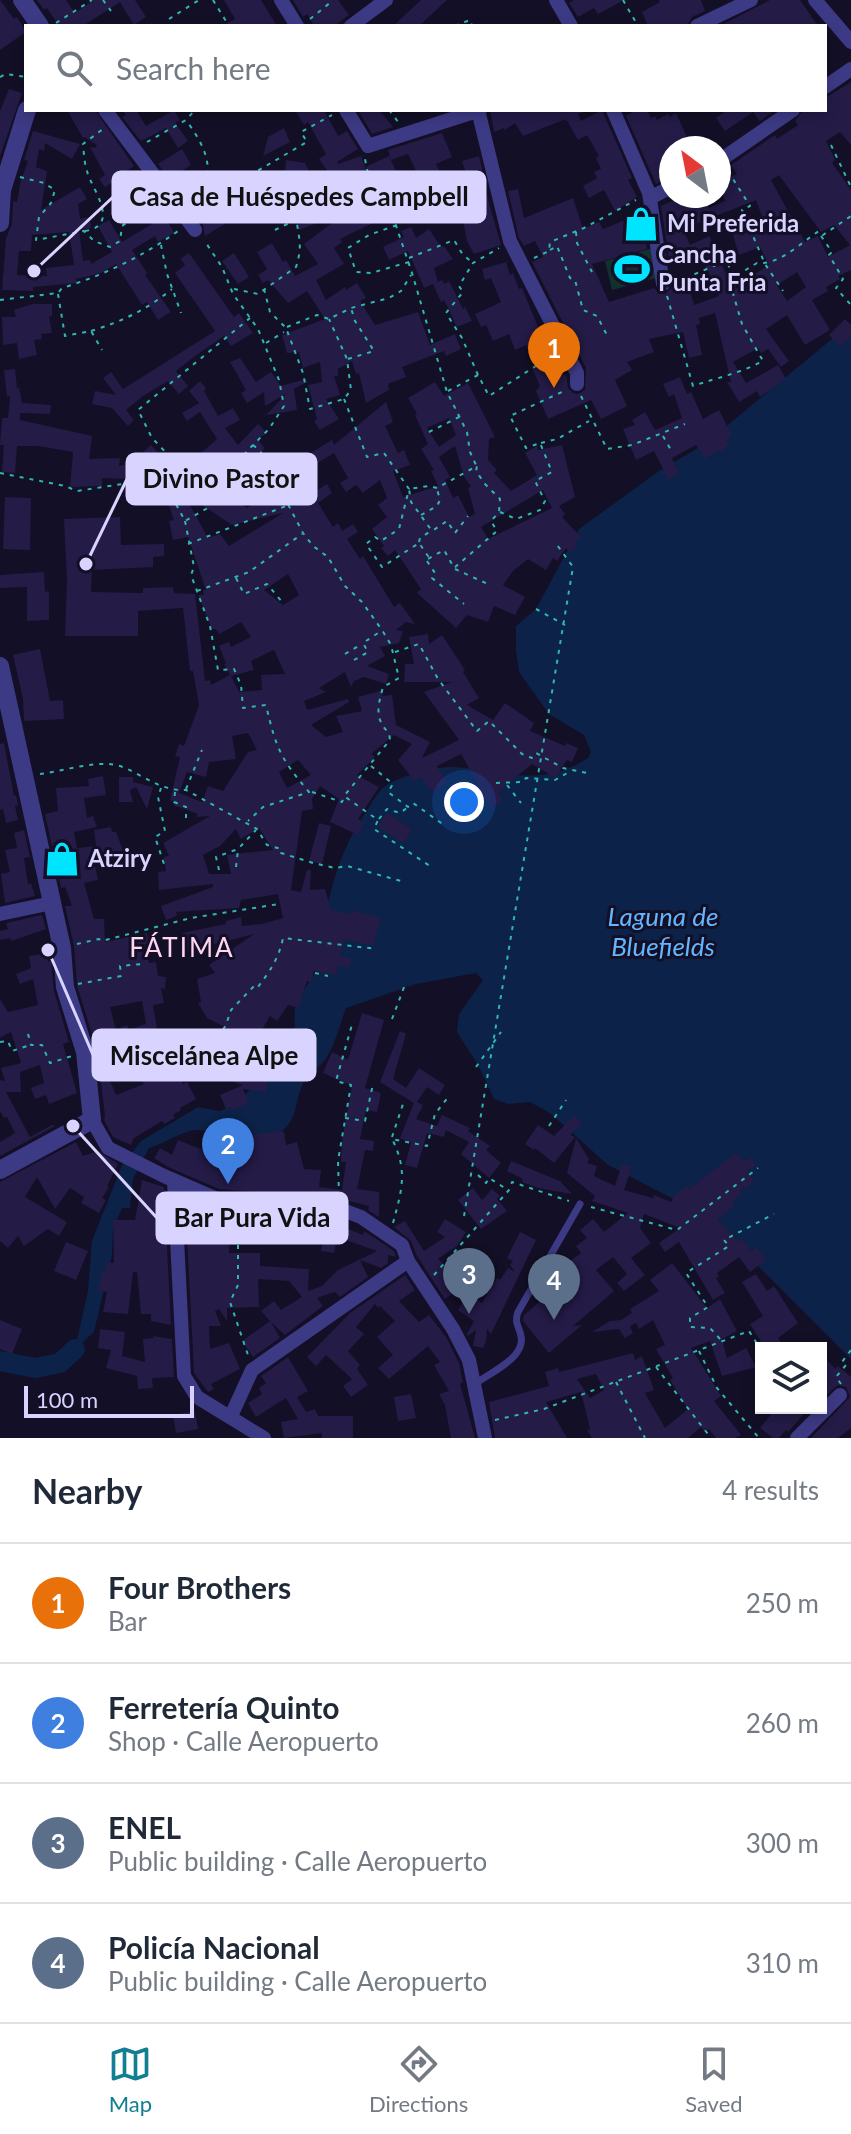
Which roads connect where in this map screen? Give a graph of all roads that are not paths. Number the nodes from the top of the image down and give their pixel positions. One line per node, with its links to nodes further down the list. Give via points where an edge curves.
1 (22, 0): 8 (street)
2 (281, 0): 7 (street)
3 (386, 0): 9 (street)
4 (556, 0): 10 (street)
5 (751, 0): 11 (street)
6 (815, 0): 12 (street)
7 (302, 23)
8 (39, 24)
9 (354, 24)
10 (570, 24)
11 (701, 24)
12 (851, 42)
13 (851, 69): 14 (street)
14 (827, 86)
15 (26, 112): 25 (street, via 2,190)
16 (473, 112): 20 (street, via 368,146)
17 (479, 112): 28 (street, via 510,241 577,373)
18 (614, 112): 24 (street)
19 (790, 112): 22 (street)
20 (339, 113)
21 (109, 116): 26 (street)
22 (731, 152)
23 (659, 192): 24 (street)
24 (650, 196): 27 (street)
25 (0, 223)
26 (193, 226)
27 (663, 284)
28 (577, 384)
29 (0, 666): 30 (street)
30 (52, 903): 31 (street); 32 (street, via 65,987 85,1055)
31 (0, 914)
32 (92, 1120): 33 (street); 34 (street, via 108,1148)
33 (0, 1170)
34 (169, 1179): 36 (street, via 217,1199 340,1209 402,1245); 39 (street, via 184,1376 197,1397)
35 (580, 1204): 37 (lane, via 518,1312 522,1346)
36 (408, 1261): 37 (street, via 453,1329); 39 (street, via 252,1370)
37 (475, 1384): 40 (street)
38 (840, 1395): 42 (street)
39 (231, 1416): 41 (street)
40 (484, 1431)
41 (264, 1438)
42 (797, 1438)

